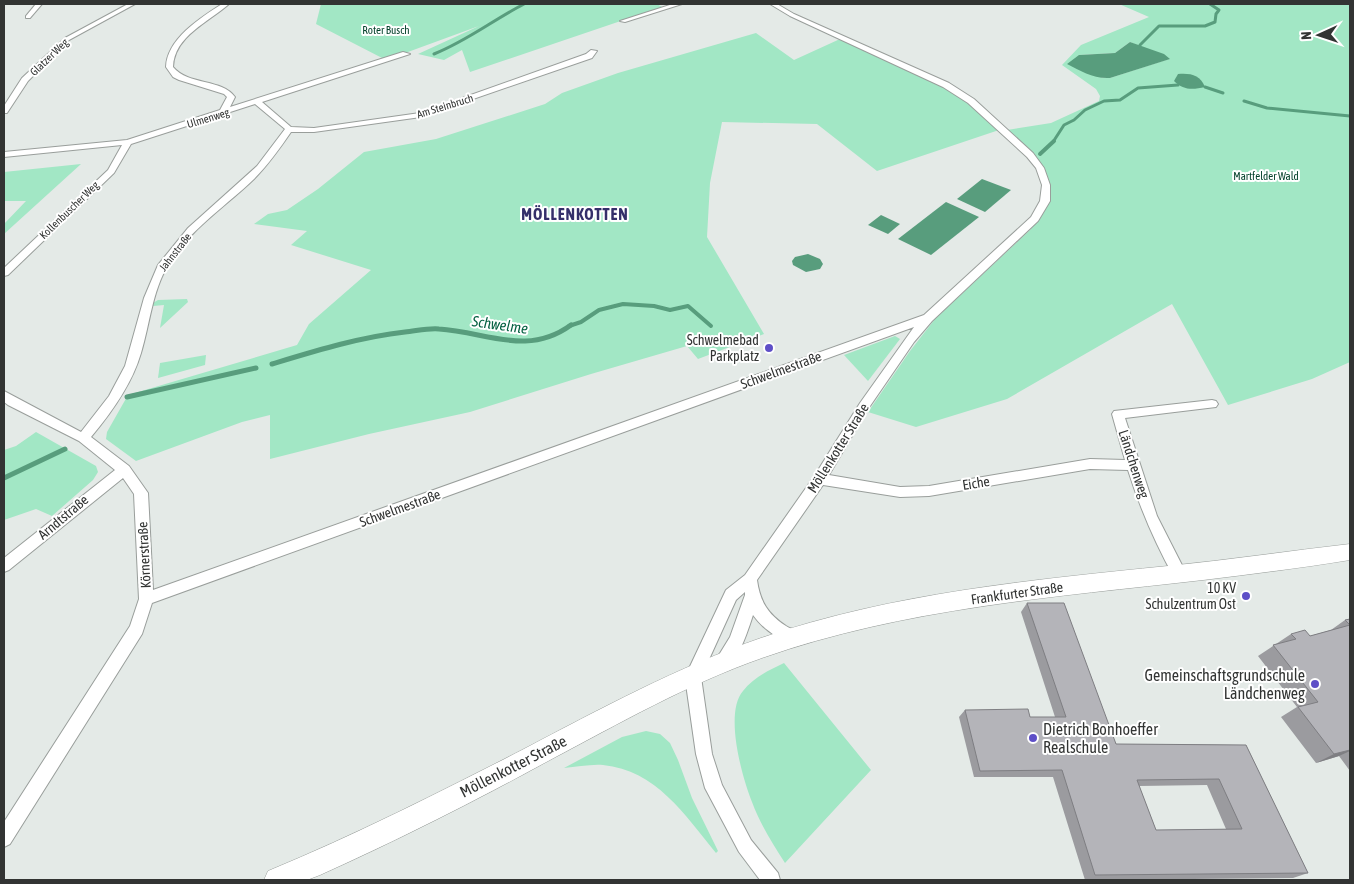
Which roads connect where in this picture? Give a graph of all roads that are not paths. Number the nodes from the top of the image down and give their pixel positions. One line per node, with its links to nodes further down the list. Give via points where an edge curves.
1 (39, 4): 6 (street)
2 (132, 4): 11 (street, Glatzer Weg, via 67,39 24,80)
3 (679, 4): 7 (street)
4 (774, 4): 17 (street, Schwelmestraße, via 946,85 971,101 1040,168 1046,185 1045,202 1035,219)
5 (221, 5): 12 (street, via 190,32 168,62 174,74 227,92 230,97)
6 (28, 18)
7 (623, 21)
8 (593, 51): 13 (street, Am Steinbruch, via 589,56 560,67 421,114 331,128)
9 (406, 54): 10 (street, Ulmenweg)
10 (257, 102): 12 (street, Ulmenweg); 13 (street)
11 (4, 111)
12 (223, 113): 14 (street, Ulmenweg)
13 (289, 129): 20 (street, Jahnstraße, via 266,162 194,228 164,264 144,309 132,363 106,412)
14 (128, 142): 15 (street, Ulmenweg); 16 (street, Kollenbuscher Weg, via 111,171)
15 (4, 154)
16 (4, 273)
17 (928, 318): 23 (street, Möllenkotter Straße, via 864,406); 29 (street, Schwelmestraße)
18 (4, 395): 20 (street, Körnerstraße)
19 (1212, 404): 21 (street, Ländchenweg, via 1118,414)
20 (83, 438): 22 (street, Körnerstraße)
21 (1133, 465): 23 (street, Eiche, via 1090,464 929,491 900,492); 26 (street, Ländchenweg, via 1164,550)
22 (124, 470): 25 (street, Arndtstraße); 29 (street, Körnerstraße, via 141,492)
23 (820, 479): 27 (street, Möllenkotter Straße)
24 (1350, 552): 26 (main road, Frankfurter Straße)
25 (4, 566)
26 (1179, 573): 31 (main road, Frankfurter Straße, via 946,603 860,619)
27 (750, 579): 28 (street); 30 (street, Möllenkotter Straße, via 731,595)
28 (752, 597): 31 (street, via 758,612 774,628); 32 (street)
29 (146, 599): 34 (street, Körnerstraße, via 138,629)
30 (719, 621): 32 (street, via 725,633); 33 (street, Möllenkotter Straße)
31 (794, 638): 32 (main road, Frankfurter Straße)
32 (744, 646): 33 (main road, Frankfurter Straße, via 721,664)
33 (693, 677): 35 (main road, Möllenkotter Straße, via 352,847); 36 (street, via 704,754 714,788 745,846)
34 (4, 838)
35 (276, 880)
36 (771, 880)

